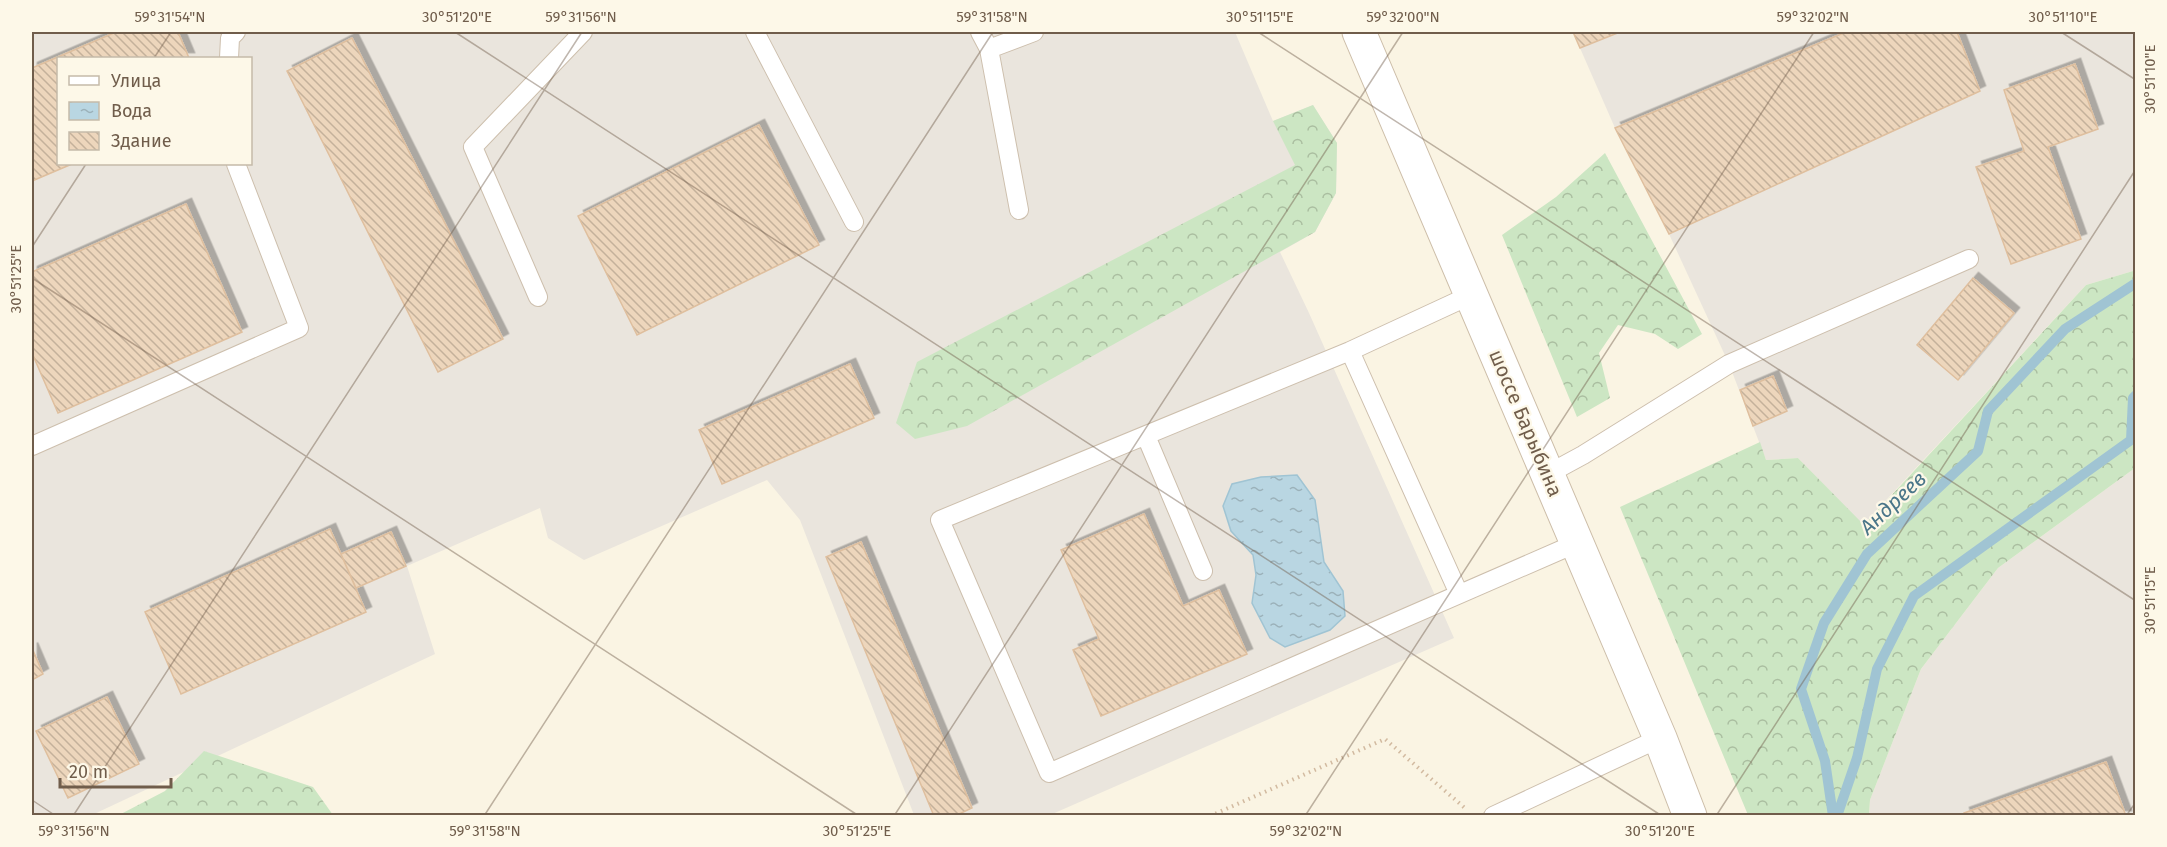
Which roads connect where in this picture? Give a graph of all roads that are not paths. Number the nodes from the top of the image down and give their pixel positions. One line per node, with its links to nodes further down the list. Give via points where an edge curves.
1 (236, 32): 8 (lane, via 230,38)
2 (583, 32): 14 (lane, via 473,147)
3 (755, 32): 11 (lane)
4 (980, 32): 7 (lane)
5 (1034, 32): 7 (lane)
6 (1359, 32): 13 (main road, шоссе Барыбина)
7 (989, 49): 10 (lane)
8 (229, 57)
9 (236, 165): 17 (lane, via 299,328)
10 (1019, 210)
11 (854, 222)
12 (1969, 259): 18 (lane, via 1729,364)
13 (1471, 295): 15 (lane); 18 (main road, шоссе Барыбина)
14 (538, 297)
15 (1350, 351): 16 (lane); 21 (lane)
16 (1146, 436): 20 (lane); 21 (lane, via 940,520 1049,773)
17 (32, 446)
18 (1548, 474): 19 (main road, шоссе Барыбина)
19 (1577, 543): 21 (lane); 22 (main road, шоссе Барыбина)
20 (1203, 571)
21 (1458, 594)
22 (1660, 738): 23 (lane); 24 (main road, шоссе Барыбина)
23 (1492, 816)
24 (1690, 816)

